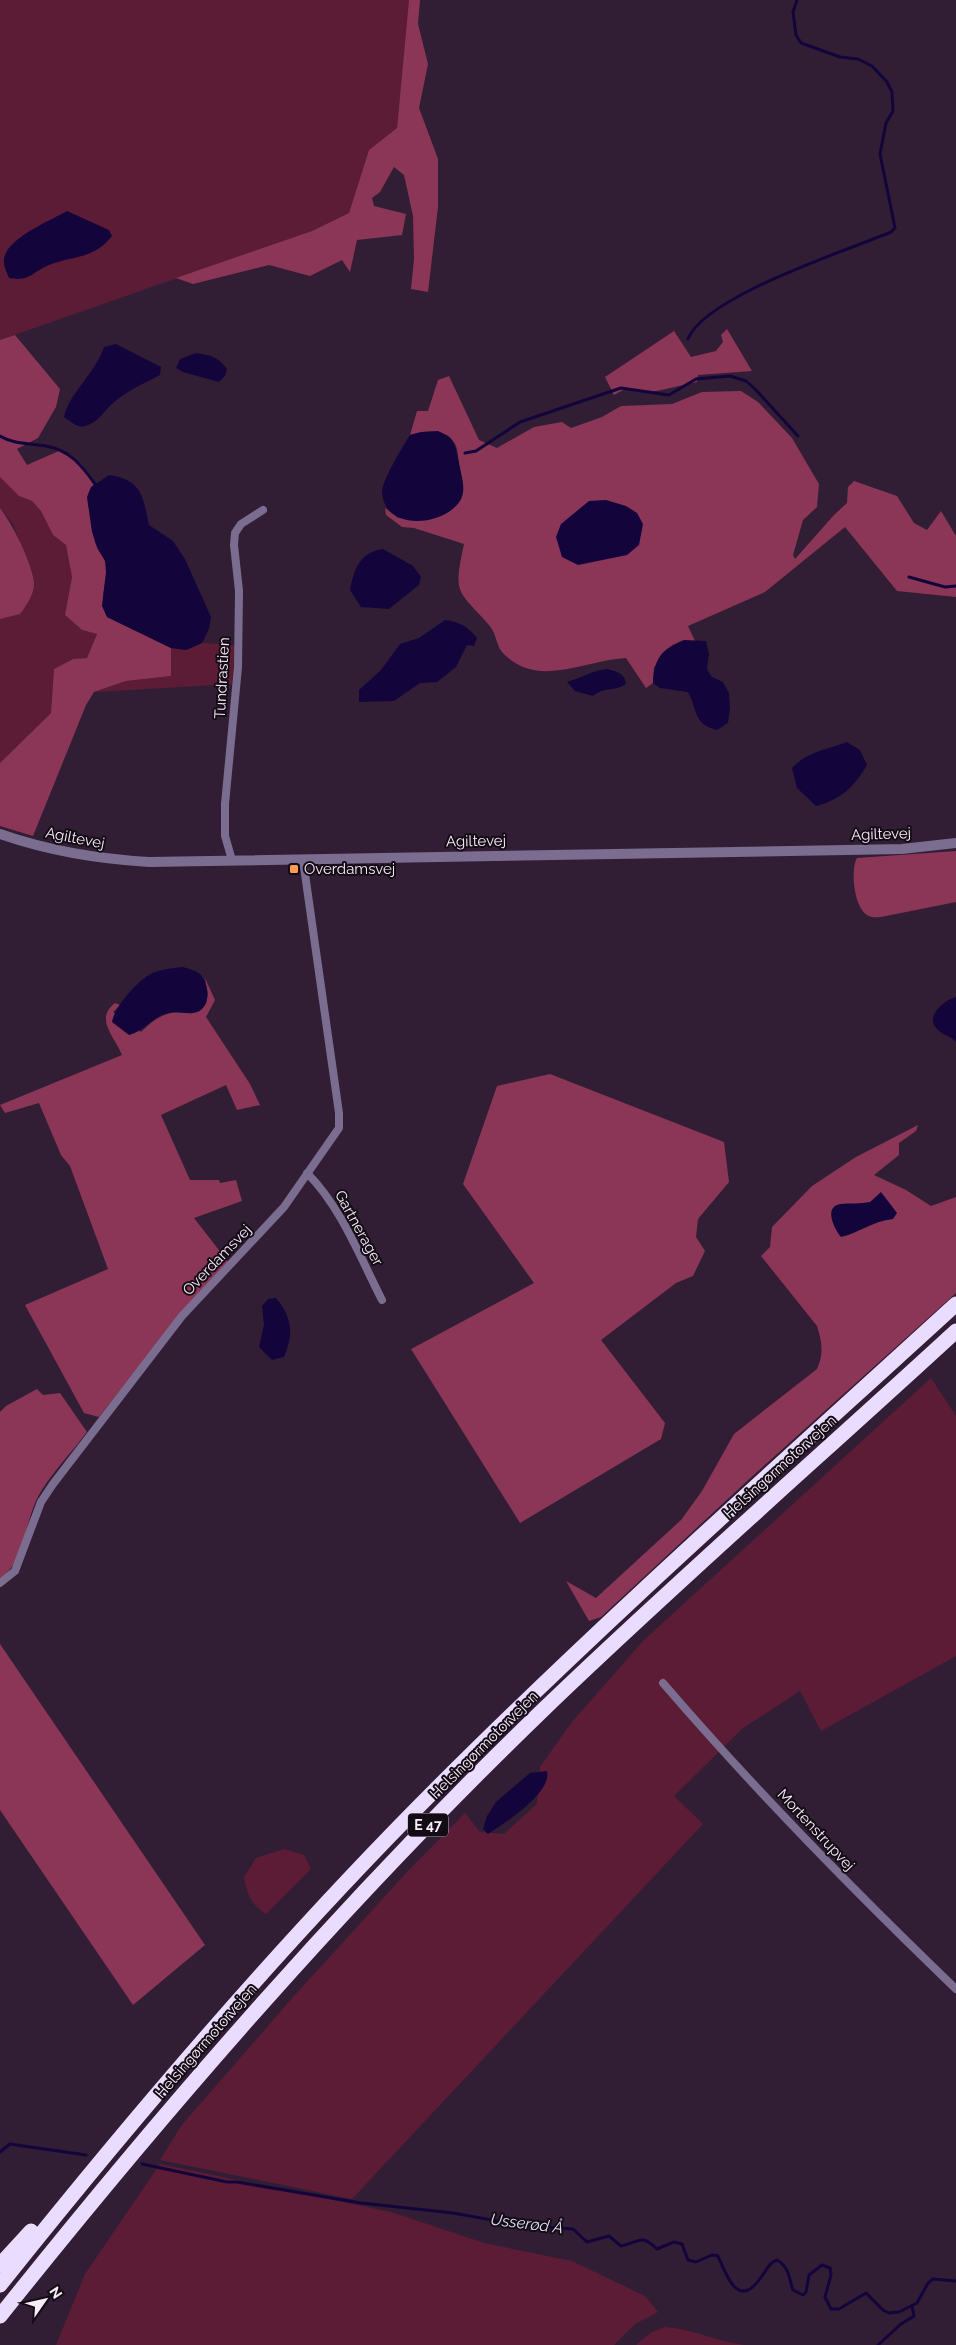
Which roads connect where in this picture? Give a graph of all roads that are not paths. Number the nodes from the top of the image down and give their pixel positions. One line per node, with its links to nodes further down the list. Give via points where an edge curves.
1 (263, 510): 4 (street, Tundrastien, via 241,524 235,533 239,591 238,667 225,804 225,836)
2 (0, 834): 4 (street, Agiltevej, via 101,859 149,862)
3 (956, 843): 5 (street, Agiltevej, via 893,849)
4 (232, 860): 5 (street, Agiltevej)
5 (303, 860): 6 (street, Overdamsvej, via 339,1113 335,1137)
6 (307, 1173): 7 (street, Gartnerager, via 319,1184 337,1212); 10 (street, Overdamsvej, via 284,1208 182,1316 53,1484 41,1502 15,1571)
7 (382, 1300)
8 (956, 1304): 13 (highway, Helsingørmotorvejen / E 47, via 542,1685 441,1784 289,1945)
9 (956, 1330): 16 (highway, Helsingørmotorvejen / E 47, via 544,1710 391,1863 172,2105)
10 (0, 1583)
11 (663, 1683): 12 (street, Mortenstrupvej, via 718,1747 870,1906)
12 (956, 1989)
13 (150, 2102): 14 (highway, via 103,2146); 15 (highway, Helsingørmotorvejen / E 47)
14 (0, 2265)
15 (0, 2285)
16 (0, 2316)

